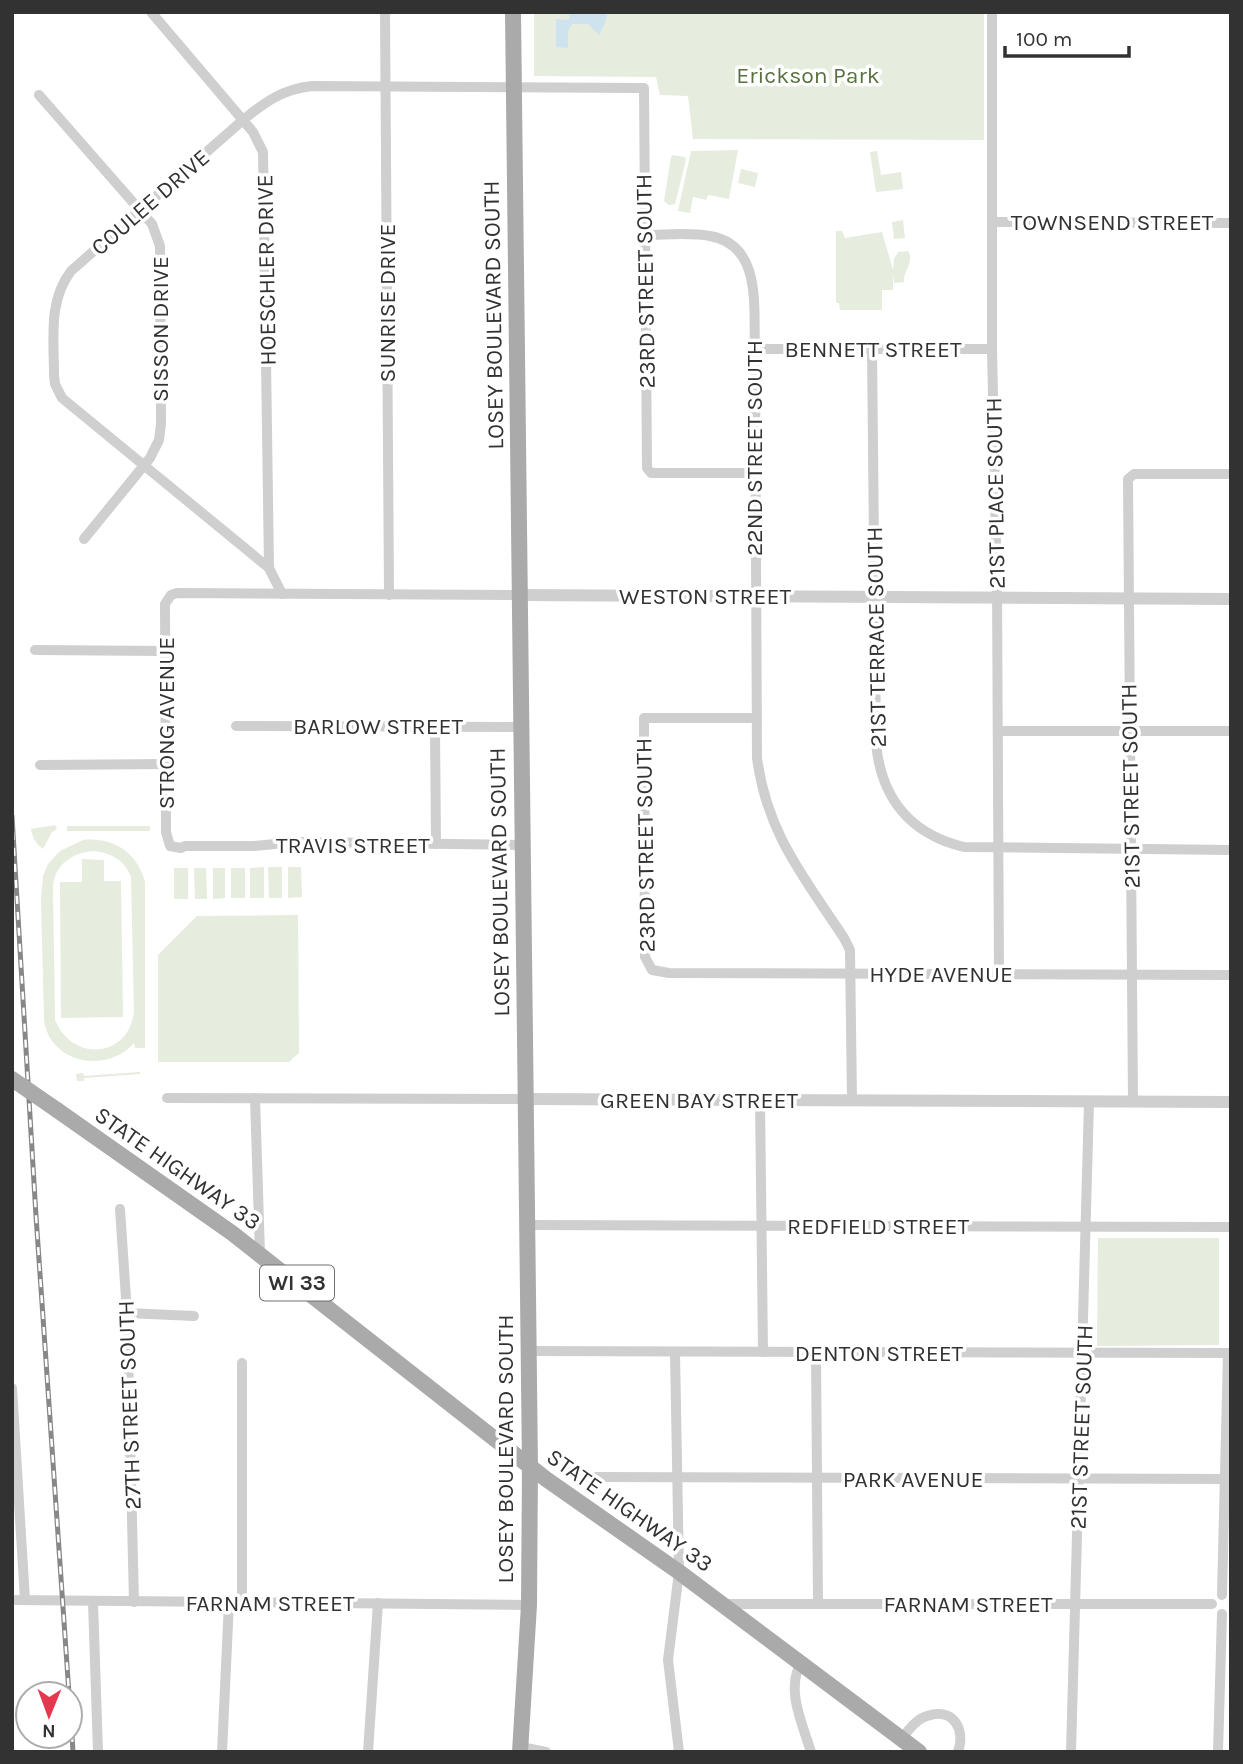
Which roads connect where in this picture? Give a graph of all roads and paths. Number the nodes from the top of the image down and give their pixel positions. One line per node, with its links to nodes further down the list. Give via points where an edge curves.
1 (151, 12): 9 (street, HOESCHLER DRIVE)
2 (385, 12): 5 (street, SUNRISE DRIVE)
3 (513, 12): 6 (main road, LOSEY BOULEVARD SOUTH)
4 (992, 12): 11 (street, 21ST PLACE SOUTH)
5 (386, 86): 6 (street, COULEE DRIVE); 9 (street, COULEE DRIVE, via 295,88 273,97); 24 (street, SUNRISE DRIVE)
6 (514, 86): 7 (street, COULEE DRIVE); 25 (main road, LOSEY BOULEVARD SOUTH)
7 (644, 88): 13 (street, 23RD STREET SOUTH)
8 (39, 95): 10 (street, SISSON DRIVE)
9 (243, 120): 10 (street, COULEE DRIVE); 21 (street, HOESCHLER DRIVE, via 260,144 265,163)
10 (142, 211): 17 (street, SISSON DRIVE, via 158,236 160,259 160,432 156,449); 17 (street, COULEE DRIVE, via 71,271 61,286 54,309 54,375 58,392 69,405)
11 (993, 222): 12 (street, TOWNSEND STREET); 16 (street, 21ST PLACE SOUTH)
12 (1231, 223)
13 (645, 236): 15 (street, 22ND STREET SOUTH, via 707,235 739,250 753,282); 18 (street, 23RD STREET SOUTH, via 646,463 651,473)
14 (872, 348): 15 (street, BENNETT STREET); 16 (street, BENNETT STREET); 27 (street, 21ST TERRACE SOUTH)
15 (755, 349): 18 (street, 22ND STREET SOUTH)
16 (992, 349): 28 (street, 21ST PLACE SOUTH)
17 (144, 466): 20 (street, SISSON DRIVE); 21 (street, COULEE DRIVE)
18 (754, 473): 26 (street, 22ND STREET SOUTH)
19 (1231, 474): 29 (street, 21ST STREET SOUTH, via 1134,474 1128,479)
20 (84, 539)
21 (269, 568): 23 (street, COULEE DRIVE)
22 (179, 593): 23 (street, WESTON STREET); 32 (street, STRONG AVENUE, via 166,601)
23 (282, 594): 24 (street, WESTON STREET)
24 (389, 594): 25 (street, WESTON STREET)
25 (519, 595): 26 (street, WESTON STREET); 36 (main road, LOSEY BOULEVARD SOUTH)
26 (755, 597): 27 (street, WESTON STREET); 33 (street, 22ND STREET SOUTH)
27 (875, 597): 28 (street, WESTON STREET); 45 (street, 21ST TERRACE SOUTH, via 876,743 878,765 889,793 903,812 933,836 964,847)
28 (997, 598): 29 (street, WESTON STREET); 37 (street, 21ST PLACE SOUTH)
29 (1128, 599): 30 (street, WESTON STREET); 38 (street, 21ST STREET SOUTH)
30 (1231, 599)
31 (34, 650): 32 (street)
32 (165, 651): 40 (street, STRONG AVENUE)
33 (755, 718): 48 (street, 23RD STREET SOUTH, via 644,718 645,957); 49 (street, 22ND STREET SOUTH, via 761,779 776,829 844,938 850,950)
34 (236, 726): 35 (street, BARLOW STREET)
35 (435, 727): 36 (street, BARLOW STREET); 42 (street)
36 (520, 727): 43 (main road, LOSEY BOULEVARD SOUTH)
37 (999, 730): 38 (street); 45 (street, 21ST PLACE SOUTH)
38 (1129, 731): 39 (street); 46 (street, 21ST STREET SOUTH)
39 (1231, 732)
40 (167, 764): 41 (street); 44 (street, STRONG AVENUE, via 167,837 172,847)
41 (40, 765)
42 (436, 844): 43 (street, TRAVIS STREET); 44 (street, TRAVIS STREET)
43 (522, 845): 56 (main road, LOSEY BOULEVARD SOUTH)
44 (185, 846)
45 (999, 849): 46 (street); 50 (street, 21ST PLACE SOUTH)
46 (1130, 850): 47 (street); 52 (street, 21ST STREET SOUTH)
47 (1231, 850)
48 (652, 970): 49 (street, HYDE AVENUE)
49 (851, 974): 50 (street, HYDE AVENUE); 58 (street, 22ND STREET SOUTH)
50 (999, 975): 52 (street, HYDE AVENUE)
51 (1231, 975): 52 (street, HYDE AVENUE)
52 (1132, 976): 60 (street, 21ST STREET SOUTH)
53 (12, 1079): 67 (main road, STATE HIGHWAY 33 / WI 33, bridge)
54 (167, 1098): 55 (street, GREEN BAY STREET)
55 (255, 1098): 56 (street, GREEN BAY STREET); 67 (street)
56 (524, 1099): 57 (street, GREEN BAY STREET); 63 (main road, LOSEY BOULEVARD SOUTH)
57 (760, 1100): 58 (street, GREEN BAY STREET); 64 (street)
58 (852, 1100): 59 (street, GREEN BAY STREET)
59 (1089, 1102): 60 (street, GREEN BAY STREET); 65 (street, 21ST STREET SOUTH)
60 (1133, 1102): 61 (street, GREEN BAY STREET)
61 (1231, 1102)
62 (120, 1209): 68 (street, 27TH STREET SOUTH)
63 (526, 1225): 64 (street, REDFIELD STREET); 70 (main road, LOSEY BOULEVARD SOUTH)
64 (761, 1225): 65 (street, REDFIELD STREET); 72 (street)
65 (1086, 1227): 66 (street, REDFIELD STREET); 74 (street, 21ST STREET SOUTH)
66 (1231, 1227)
67 (260, 1254): 78 (main road, STATE HIGHWAY 33 / WI 33)
68 (127, 1313): 69 (street); 89 (street, 27TH STREET SOUTH)
69 (194, 1316)
70 (528, 1351): 71 (street, DENTON STREET); 78 (main road, LOSEY BOULEVARD SOUTH)
71 (675, 1352): 72 (street, DENTON STREET); 80 (street)
72 (763, 1352): 73 (street, DENTON STREET)
73 (817, 1353): 74 (street, DENTON STREET); 81 (street)
74 (1084, 1353): 75 (street, DENTON STREET); 82 (street, 21ST STREET SOUTH)
75 (1230, 1353): 83 (street)
76 (242, 1363): 91 (street)
77 (12, 1392): 87 (street)
78 (530, 1466): 84 (main road, STATE HIGHWAY 33 / WI 33); 97 (main road, LOSEY BOULEVARD SOUTH)
79 (596, 1477): 80 (street, PARK AVENUE)
80 (676, 1478): 81 (street, PARK AVENUE); 84 (street)
81 (818, 1479): 82 (street, PARK AVENUE); 94 (street)
82 (1079, 1479): 83 (street, PARK AVENUE); 95 (street, 21ST STREET SOUTH)
83 (1228, 1479): 85 (street)
84 (679, 1572): 93 (main road, STATE HIGHWAY 33 / WI 33); 106 (street, via 667,1660)
85 (1227, 1598): 96 (street, via 1214,1599)
86 (12, 1600): 87 (street, FARNAM STREET)
87 (25, 1600): 88 (street, FARNAM STREET)
88 (93, 1602): 89 (street, FARNAM STREET); 102 (street)
89 (134, 1602): 90 (street, FARNAM STREET)
90 (229, 1602): 91 (street, FARNAM STREET); 103 (street)
91 (242, 1602): 92 (street, FARNAM STREET)
92 (378, 1604): 97 (street, FARNAM STREET); 104 (street)
93 (723, 1604): 94 (street, FARNAM STREET); 99 (main road, STATE HIGHWAY 33 / WI 33)
94 (818, 1604): 95 (street, FARNAM STREET)
95 (1075, 1604): 96 (street, FARNAM STREET); 110 (street, 21ST STREET SOUTH)
96 (1212, 1604): 98 (street, via 1214,1610)
97 (529, 1605): 101 (main road, LOSEY BOULEVARD SOUTH)
98 (1226, 1611): 111 (street)
99 (800, 1665): 100 (main road, STATE HIGHWAY 33 / WI 33); 107 (street, via 794,1683 796,1701)
100 (901, 1738): 108 (main road, STATE HIGHWAY 33 / WI 33); 109 (street, via 924,1717 941,1715 960,1727)
101 (520, 1750): 105 (street)
102 (98, 1752)
103 (222, 1752)
104 (368, 1752)
105 (546, 1752)
106 (679, 1752)
107 (811, 1752)
108 (919, 1752)
109 (958, 1752)
110 (1071, 1752)
111 (1218, 1752)

